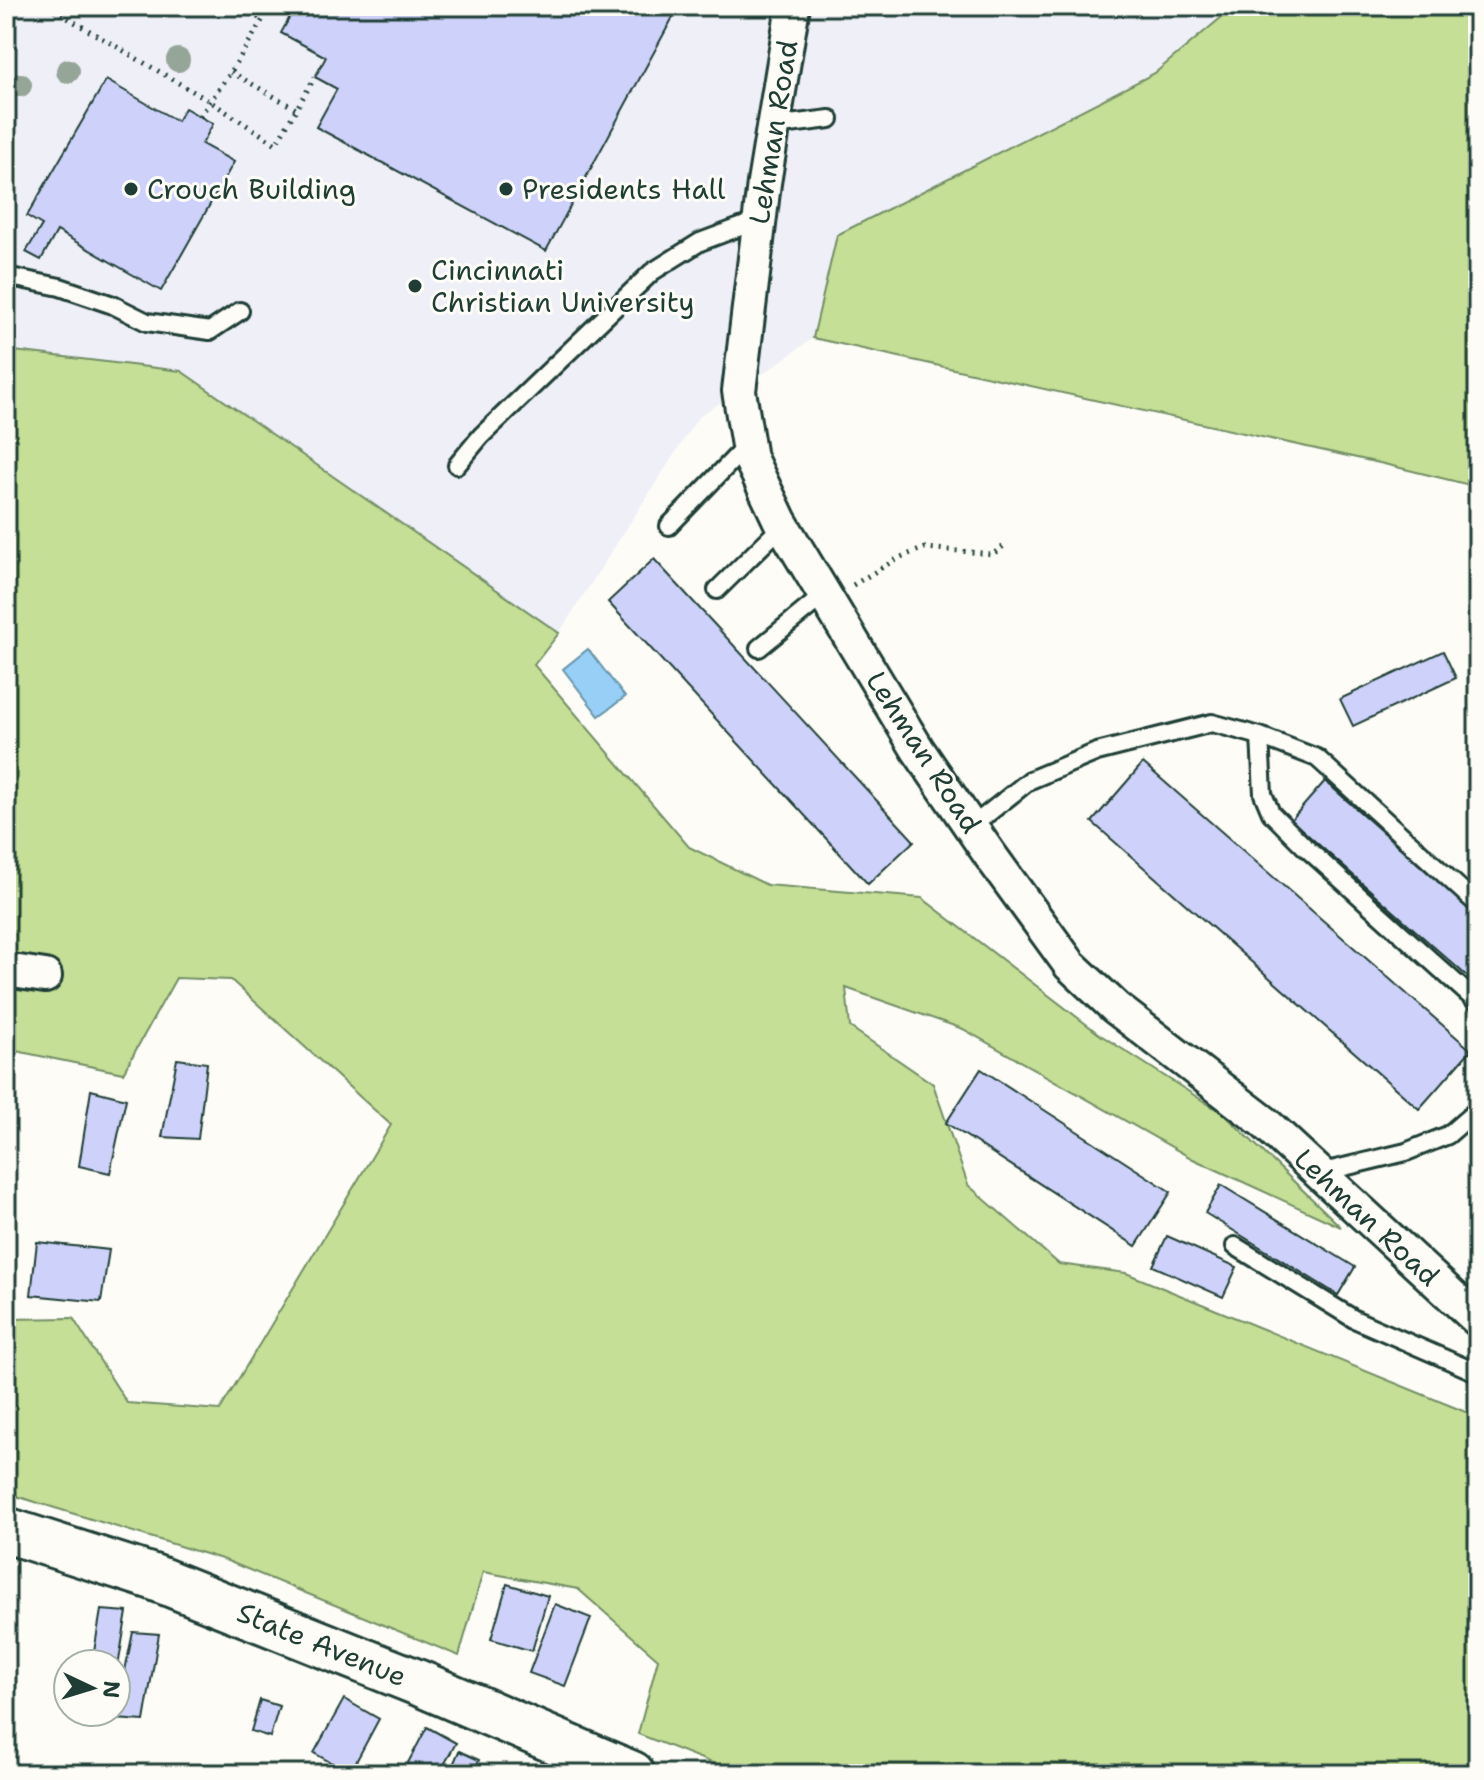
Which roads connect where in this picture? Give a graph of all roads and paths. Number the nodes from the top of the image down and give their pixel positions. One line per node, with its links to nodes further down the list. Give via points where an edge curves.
1 (47, 6): 8 (path)
2 (236, 6): 5 (path)
3 (271, 6): 5 (path)
4 (793, 6): 12 (street, Lehman Road)
5 (263, 20): 6 (path)
6 (231, 72): 8 (path); 9 (path)
7 (315, 77): 9 (path)
8 (211, 102): 9 (path, via 276,144); 10 (path)
9 (296, 109)
10 (200, 116)
11 (830, 119): 12 (lane)
12 (773, 126): 13 (street, Lehman Road)
13 (759, 220): 16 (street, Lehman Road, via 739,391); 17 (lane, via 700,242 652,272)
14 (6, 276): 15 (lane, via 60,287 147,322 210,331)
15 (240, 311)
16 (748, 444): 18 (street, Lehman Road); 19 (lane)
17 (457, 465)
18 (783, 525): 21 (lane); 22 (street, Lehman Road)
19 (669, 526)
20 (1004, 546): 22 (path, via 993,554 925,548)
21 (717, 590)
22 (827, 598): 23 (lane); 25 (street, Lehman Road)
23 (759, 648)
24 (1260, 736): 25 (lane, via 1212,723 1097,752 1030,780); 26 (lane, via 1317,758); 29 (lane, via 1263,794 1271,813)
25 (971, 827): 31 (street, Lehman Road, via 1070,965)
26 (1478, 905)
27 (6, 970): 28 (street)
28 (45, 976)
29 (1478, 1003)
30 (1478, 1109): 31 (lane, via 1448,1135 1406,1152)
31 (1319, 1173): 33 (street, Lehman Road)
32 (1235, 1246): 34 (lane, via 1354,1319)
33 (1478, 1320)
34 (1478, 1373)
35 (6, 1530): 36 (main road, State Avenue, via 153,1577)
36 (632, 1774)

